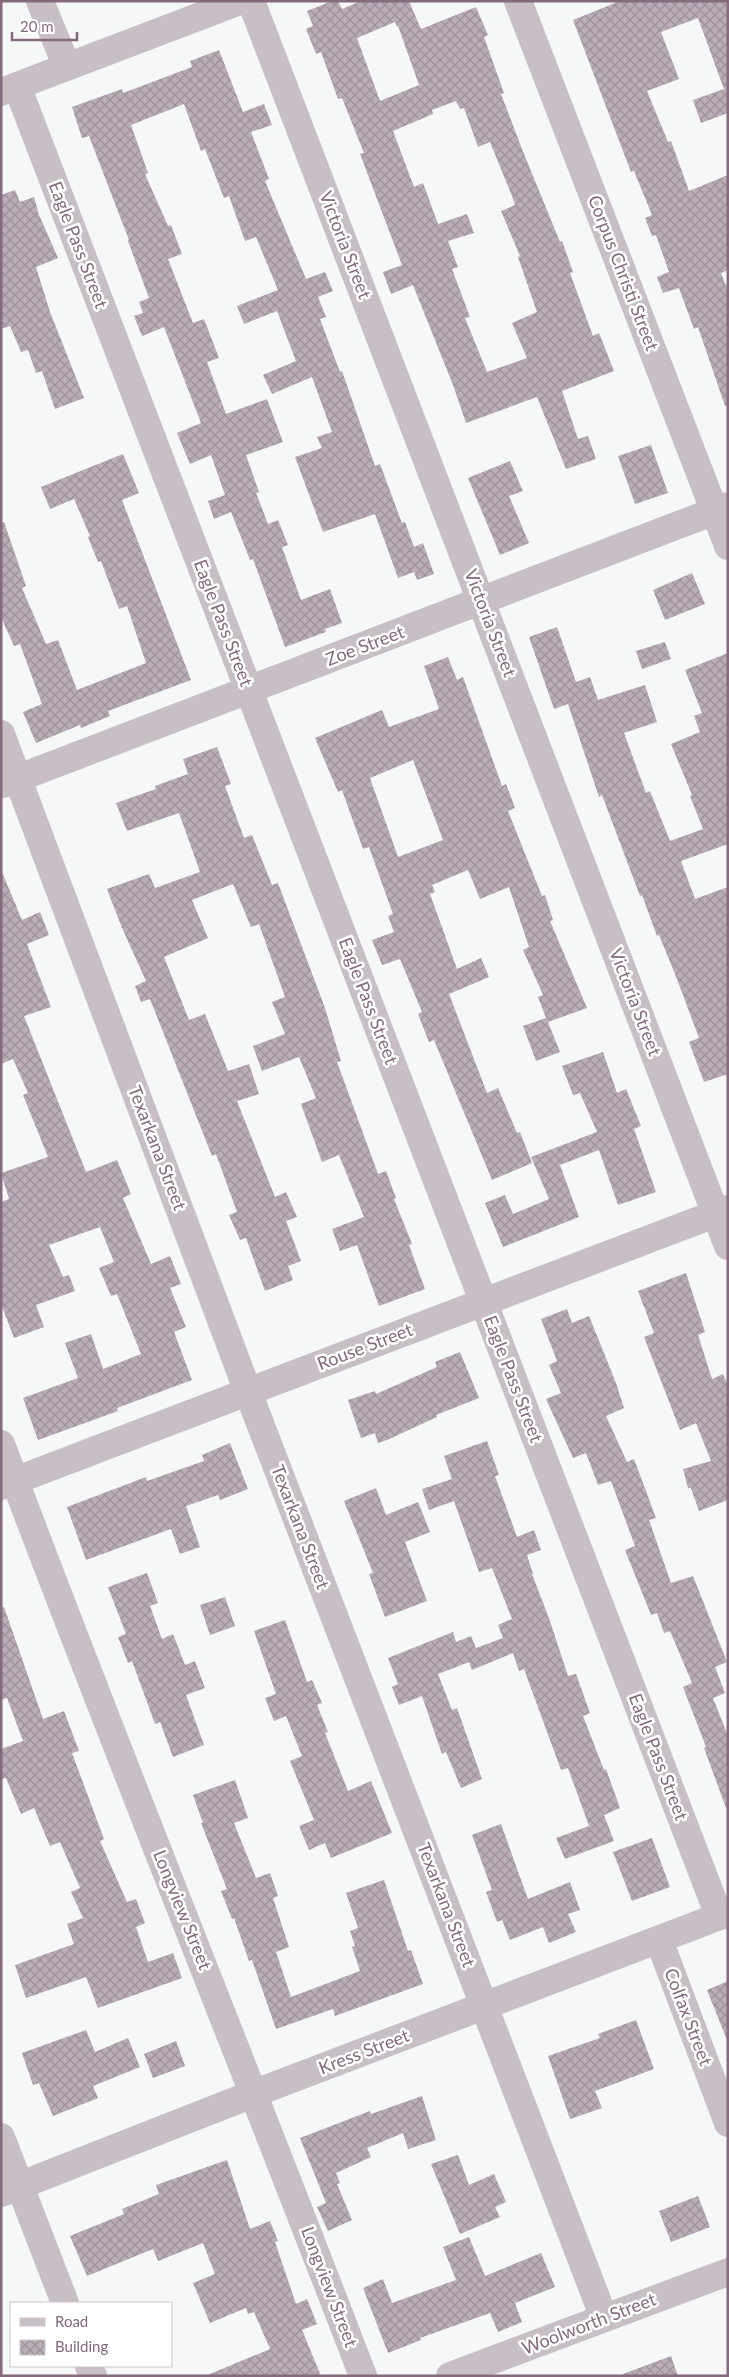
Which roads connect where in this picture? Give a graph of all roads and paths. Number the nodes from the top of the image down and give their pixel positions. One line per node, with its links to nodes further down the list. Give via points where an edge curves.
1 (40, 1): 5 (street)
2 (240, 1): 5 (street)
3 (251, 1): 9 (street, Victoria Street)
4 (518, 1): 7 (street, Corpus Christi Street)
5 (67, 67): 6 (street)
6 (9, 89): 10 (street, Eagle Pass Street)
7 (721, 508): 8 (street, Corpus Christi Street); 9 (street, Zoe Street)
8 (728, 546)
9 (482, 600): 10 (street, Zoe Street); 13 (street, Victoria Street)
10 (249, 691): 12 (street, Zoe Street); 15 (street, Eagle Pass Street)
11 (1, 734): 12 (street, Texarkana Street)
12 (10, 781): 16 (street, Texarkana Street)
13 (722, 1211): 14 (street, Victoria Street); 15 (street, Rouse Street)
14 (728, 1246)
15 (483, 1302): 16 (street, Rouse Street); 19 (street, Eagle Pass Street)
16 (248, 1392): 18 (street, Rouse Street); 21 (street, Texarkana Street)
17 (1, 1444): 18 (street, Longview Street)
18 (8, 1483): 22 (street, Longview Street, via 94,1688)
19 (723, 1914): 20 (street, Kress Street)
20 (659, 1940): 21 (street, Kress Street); 23 (street, Colfax Street)
21 (485, 2007): 22 (street, Kress Street); 28 (street, Texarkana Street)
22 (254, 2093): 25 (street, Kress Street); 29 (street, Longview Street)
23 (725, 2107)
24 (1, 2137): 25 (street)
25 (10, 2190): 27 (street)
26 (728, 2272): 28 (street, Woolworth Street)
27 (65, 2302)
28 (604, 2318): 30 (street, Woolworth Street)
29 (363, 2376)
30 (450, 2376)

